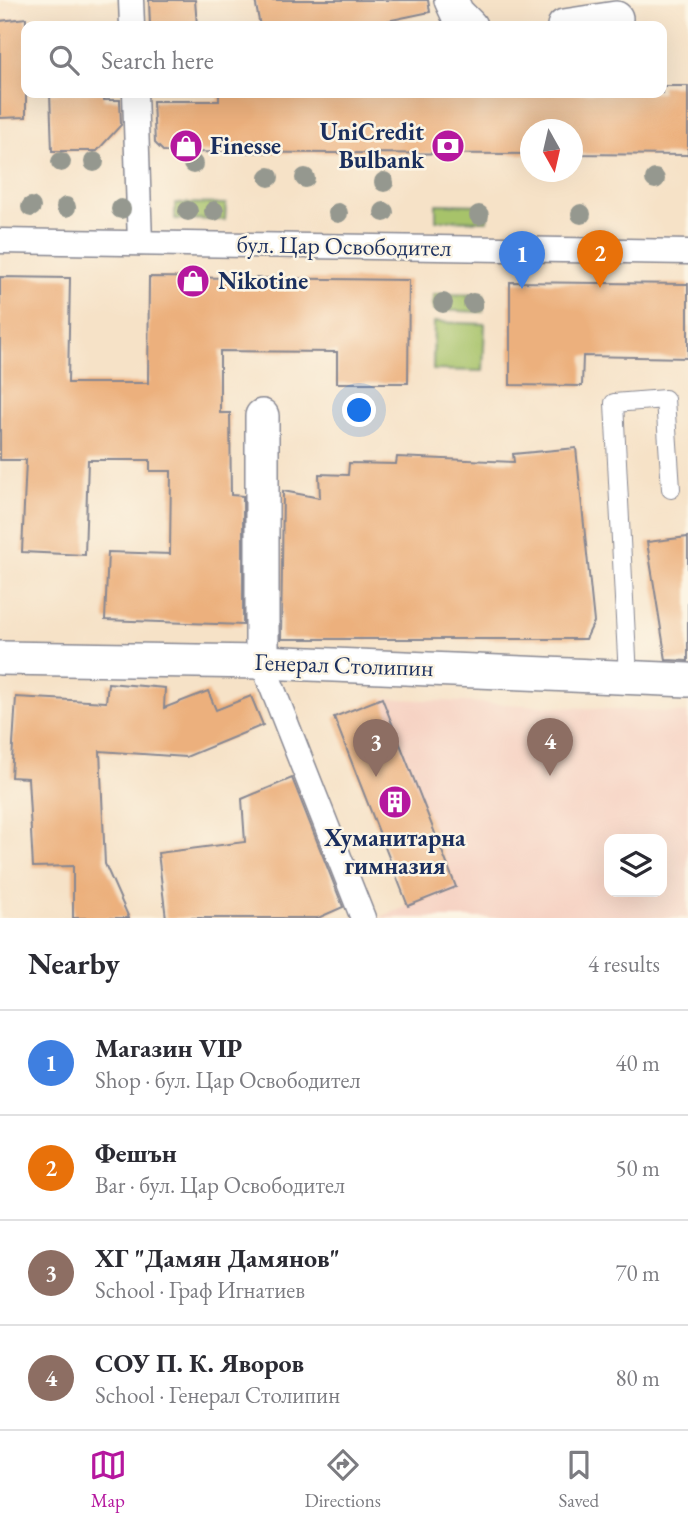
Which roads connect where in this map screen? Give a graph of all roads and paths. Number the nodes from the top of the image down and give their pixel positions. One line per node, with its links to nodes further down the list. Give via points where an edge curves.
1 (131, 0): 4 (street)
2 (451, 0): 5 (street)
3 (616, 18): 6 (street)
4 (132, 21)
5 (465, 21)
6 (596, 21)
7 (135, 98): 9 (street)
8 (0, 242): 9 (street, бул. Цар Освободител)
9 (140, 243): 10 (street, бул. Цар Освободител)
10 (688, 252)
11 (262, 416): 14 (street)
12 (671, 489): 15 (lane, via 665,399 614,403)
13 (0, 658): 14 (street, Генерал Столипин)
14 (262, 662): 15 (street, Генерал Столипин); 17 (street)
15 (628, 677): 16 (street, Генерал Столипин)
16 (688, 680)
17 (363, 918)

